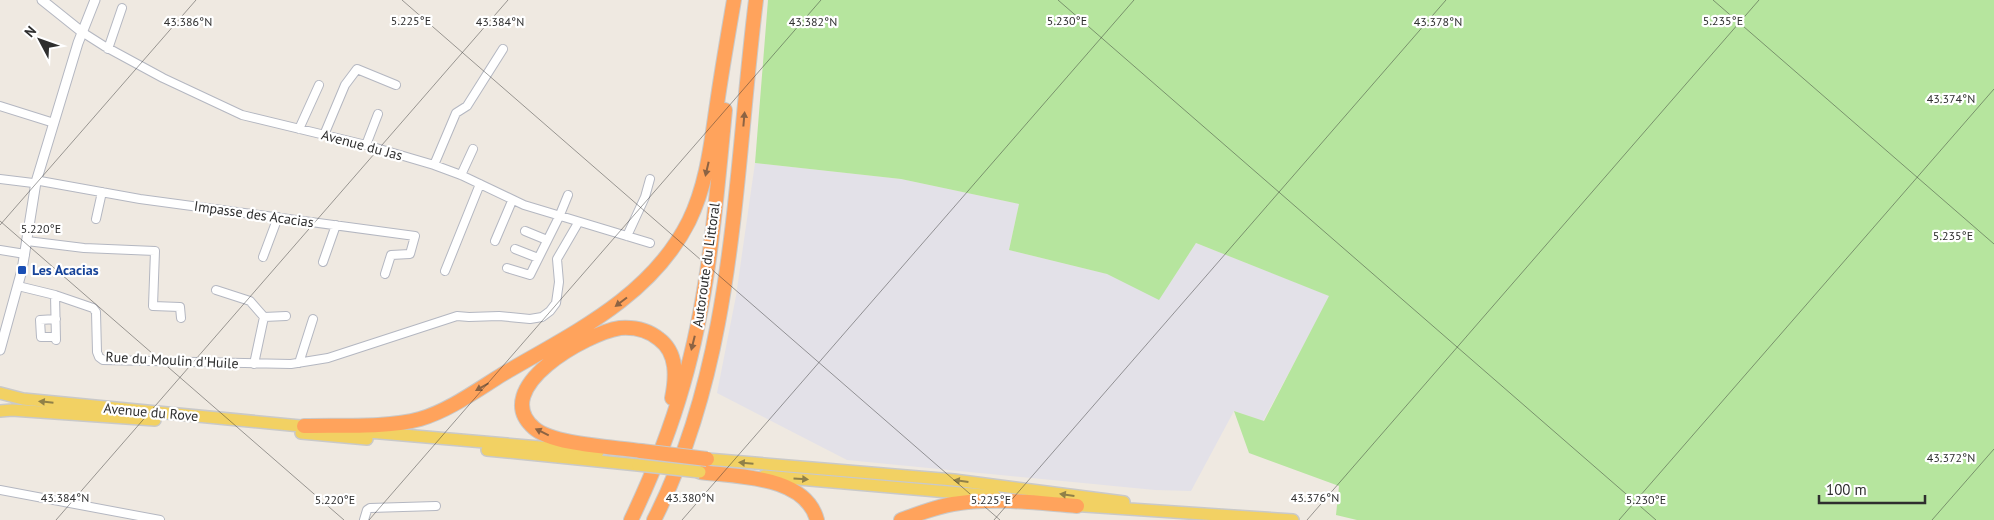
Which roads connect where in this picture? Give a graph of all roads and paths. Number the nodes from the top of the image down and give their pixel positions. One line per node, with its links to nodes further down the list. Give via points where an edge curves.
1 (42, 0): 6 (street)
2 (95, 0): 6 (street)
3 (735, 0): 62 (highway, one-way to 62, via 702,190 689,221 664,262 638,289 589,324 452,404 421,418 399,423); 74 (highway, Autoroute du Littoral, one-way to 74, via 717,189 696,334 667,436)
4 (756, 0): 34 (highway, Autoroute du Littoral, one-way to 4)
5 (122, 8): 7 (street)
6 (82, 32): 7 (street, Avenue du Jas); 13 (street)
7 (108, 49): 14 (street, Avenue du Jas, via 242,114)
8 (503, 49): 18 (street, via 467,106 456,113)
9 (318, 85): 14 (street)
10 (396, 85): 15 (street, via 357,70 345,84)
11 (0, 106): 13 (street)
12 (378, 114): 16 (street)
13 (54, 123): 22 (street)
14 (299, 129): 15 (street, Avenue du Jas)
15 (324, 135): 16 (street, Avenue du Jas)
16 (366, 145): 18 (street, Avenue du Jas)
17 (473, 149): 19 (street)
18 (434, 165): 19 (street, Avenue du Jas)
19 (462, 175): 23 (street, Avenue du Jas)
20 (0, 179): 22 (street, Impasse des Acacias)
21 (650, 179): 33 (street)
22 (36, 182): 24 (street, Impasse des Acacias); 36 (street)
23 (480, 184): 26 (street, Avenue du Jas); 46 (street)
24 (102, 192): 27 (street, Impasse des Acacias); 29 (street)
25 (568, 195): 28 (street)
26 (512, 201): 28 (street, Avenue du Jas); 37 (street)
27 (278, 217): 31 (street, Impasse des Acacias); 42 (street)
28 (560, 217): 30 (street, Avenue du Jas); 35 (street)
29 (96, 219)
30 (578, 223): 33 (street, Avenue du Jas); 58 (street, via 557,260 560,282 556,303 542,317 457,316 328,358)
31 (336, 225): 44 (street); 47 (street, Impasse des Acacias, via 415,236 410,254 391,255)
32 (525, 231): 35 (street)
33 (627, 236): 38 (street, Avenue du Jas)
34 (733, 237): 75 (highway, Autoroute du Littoral, via 702,391 684,450); 76 (highway, via 724,307 707,394)
35 (547, 240): 43 (street)
36 (28, 241): 41 (street); 53 (street, via 84,248 155,251 153,306 180,307)
37 (495, 242)
38 (650, 242)
39 (515, 249): 43 (street)
40 (0, 250): 41 (street)
41 (25, 254): 48 (street)
42 (264, 257)
43 (538, 258): 45 (street, via 530,275)
44 (323, 262)
45 (507, 268)
46 (445, 271)
47 (385, 274)
48 (18, 286): 50 (street, Rue du Moulin d'Huile); 56 (street)
49 (216, 290): 52 (street, via 250,301)
50 (55, 295): 54 (street); 59 (street, Rue du Moulin d'Huile, via 93,308 96,312 97,352 103,360)
51 (286, 316): 52 (street)
52 (264, 317): 59 (street)
53 (181, 318)
54 (56, 319): 54 (street, via 56,339 41,337 40,320)
55 (312, 319): 58 (street)
56 (4, 322): 57 (street)
57 (0, 350)
58 (299, 363): 59 (street)
59 (254, 364)
60 (0, 393): 62 (main road, Avenue du Rove, one-way to 60, via 32,400)
61 (0, 411): 63 (main road, via 94,414)
62 (304, 426): 63 (main road, Avenue du Rove)
63 (640, 457): 64 (highway, bridge); 73 (highway, one-way to 73, via 569,441 534,428 523,404 530,382 551,361 579,343 619,328 636,328 663,342 671,354 675,370 673,391 648,475)
64 (707, 464): 67 (main road, one-way to 67); 69 (main road, one-way to 64, via 954,480); 77 (highway, via 786,487 806,499)
65 (0, 490): 71 (street)
66 (436, 506): 72 (street, via 370,508)
67 (1077, 506): 68 (main road); 78 (highway, via 989,500 929,510)
68 (1169, 512): 69 (main road); 79 (street)
69 (1203, 514): 70 (main road)
70 (1223, 515): 80 (main road)
71 (160, 520)
72 (364, 520)
73 (626, 520)
74 (631, 520)
75 (654, 520)
76 (662, 520)
77 (817, 520)
78 (901, 520)
79 (1186, 520)
80 (1293, 520)

